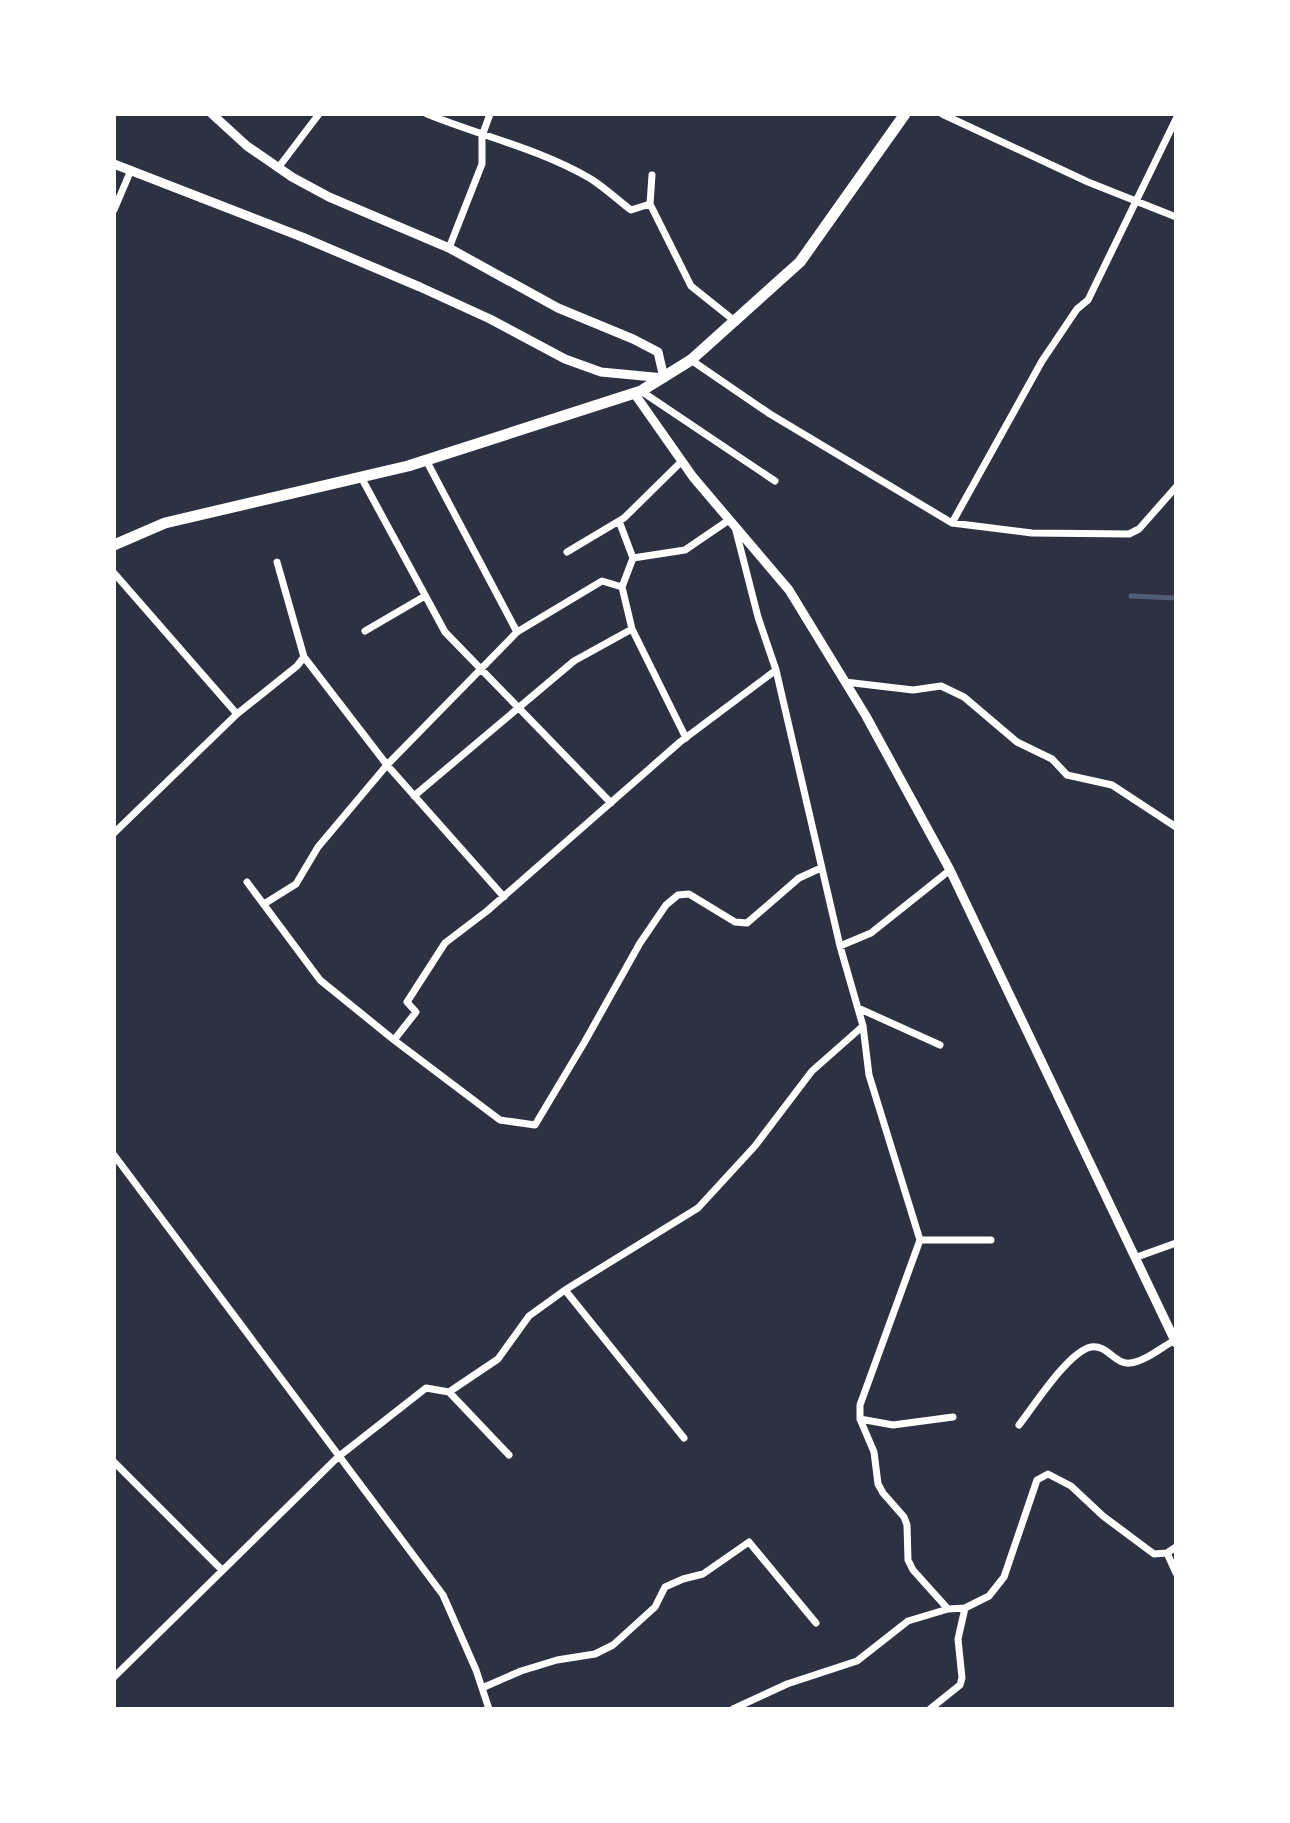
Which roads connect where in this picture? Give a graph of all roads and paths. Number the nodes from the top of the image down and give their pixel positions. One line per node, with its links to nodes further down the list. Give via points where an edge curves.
1 (212, 114): 10 (street)
2 (319, 114): 10 (street)
3 (427, 114): 8 (street)
4 (490, 114): 8 (street)
5 (905, 114): 18 (main road, via 800,262)
6 (942, 114): 13 (street)
7 (1176, 119): 13 (street)
8 (482, 136): 14 (street, via 520,146 592,179 631,210); 17 (street, via 482,164)
9 (114, 164): 11 (street)
10 (278, 168): 17 (street, via 329,197)
11 (131, 170): 15 (street); 20 (street, via 420,287 565,359 601,372)
12 (652, 175): 14 (street)
13 (1134, 200): 16 (street); 29 (street, via 1088,300 1042,361)
14 (650, 204): 18 (street, via 691,286)
15 (114, 210)
16 (1176, 217)
17 (449, 248): 20 (street, via 558,308 658,352)
18 (736, 322): 19 (main road)
19 (691, 360): 20 (main road); 29 (street)
20 (664, 378): 21 (main road)
21 (638, 392): 22 (main road); 23 (street); 25 (street)
22 (426, 460): 24 (main road); 40 (street)
23 (682, 461): 27 (street); 28 (street)
24 (361, 477): 31 (main road, via 165,523); 37 (street)
25 (775, 481)
26 (1174, 492): 29 (street, via 1129,534 1032,533)
27 (729, 520): 30 (street); 33 (street, via 685,550)
28 (619, 521): 32 (street); 33 (street)
29 (952, 523)
30 (736, 531): 43 (street); 44 (street, via 789,590)
31 (114, 545)
32 (567, 552)
33 (633, 558): 36 (street)
34 (277, 562): 41 (street)
35 (114, 573): 46 (street)
36 (622, 587): 38 (street); 40 (street, via 602,581)
37 (425, 596): 39 (street); 42 (street, via 445,632)
38 (632, 629): 45 (street, via 574,661); 47 (street)
39 (365, 631)
40 (517, 632): 42 (street)
41 (304, 657): 46 (street); 48 (street)
42 (480, 669): 45 (street); 48 (street)
43 (776, 670): 47 (street); 53 (street)
44 (845, 682): 51 (street, via 953,691 1067,775 1112,785); 54 (street)
45 (519, 708): 49 (street); 50 (street)
46 (237, 714): 52 (street)
47 (686, 738): 50 (street)
48 (387, 765): 49 (street); 57 (street, via 318,847 296,884)
49 (414, 796): 56 (street)
50 (611, 803): 56 (street)
51 (1176, 827)
52 (114, 833)
53 (821, 868): 58 (street); 61 (street, via 799,878 747,923 735,922 689,894 666,905 535,1125 500,1120)
54 (950, 870): 58 (street, via 871,933); 67 (street)
55 (247, 882): 57 (street)
56 (504, 897): 61 (street, via 445,943 407,1002 416,1012)
57 (264, 904): 61 (street, via 320,980)
58 (840, 946): 59 (street)
59 (858, 1008): 60 (street); 62 (street)
60 (863, 1026): 64 (street, via 869,1075); 68 (street, via 812,1071 755,1146 698,1208)
61 (394, 1040)
62 (940, 1045)
63 (114, 1155): 76 (street)
64 (920, 1240): 65 (street); 72 (street, via 860,1405)
65 (991, 1240)
66 (1176, 1243): 67 (street)
67 (1137, 1257): 69 (street)
68 (565, 1290): 70 (street, via 529,1316 498,1359); 74 (street)
69 (1175, 1342): 73 (street, via 1133,1363 1100,1347 1088,1348 1075,1355)
70 (449, 1392): 75 (street); 76 (street, via 426,1388)
71 (953, 1417): 72 (street, via 893,1425)
72 (860, 1419): 83 (street, via 874,1452 878,1484 907,1525 908,1560)
73 (1019, 1425)
74 (684, 1438)
75 (509, 1455)
76 (338, 1457): 80 (street); 86 (street, via 443,1595)
77 (114, 1462): 80 (street)
78 (1176, 1547): 79 (street)
79 (1167, 1553): 81 (street); 82 (street, via 1154,1554 1071,1486 1048,1474 1037,1480 1004,1577 989,1596)
80 (222, 1570): 85 (street)
81 (1176, 1573)
82 (965, 1608): 83 (street); 89 (street, via 958,1639 960,1685)
83 (948, 1609): 88 (street, via 908,1621 857,1661)
84 (816, 1623): 86 (street, via 749,1542 703,1574 665,1587 655,1607 613,1645)
85 (114, 1677)
86 (482, 1688): 87 (street)
87 (489, 1709)
88 (733, 1709)
89 (930, 1709)

